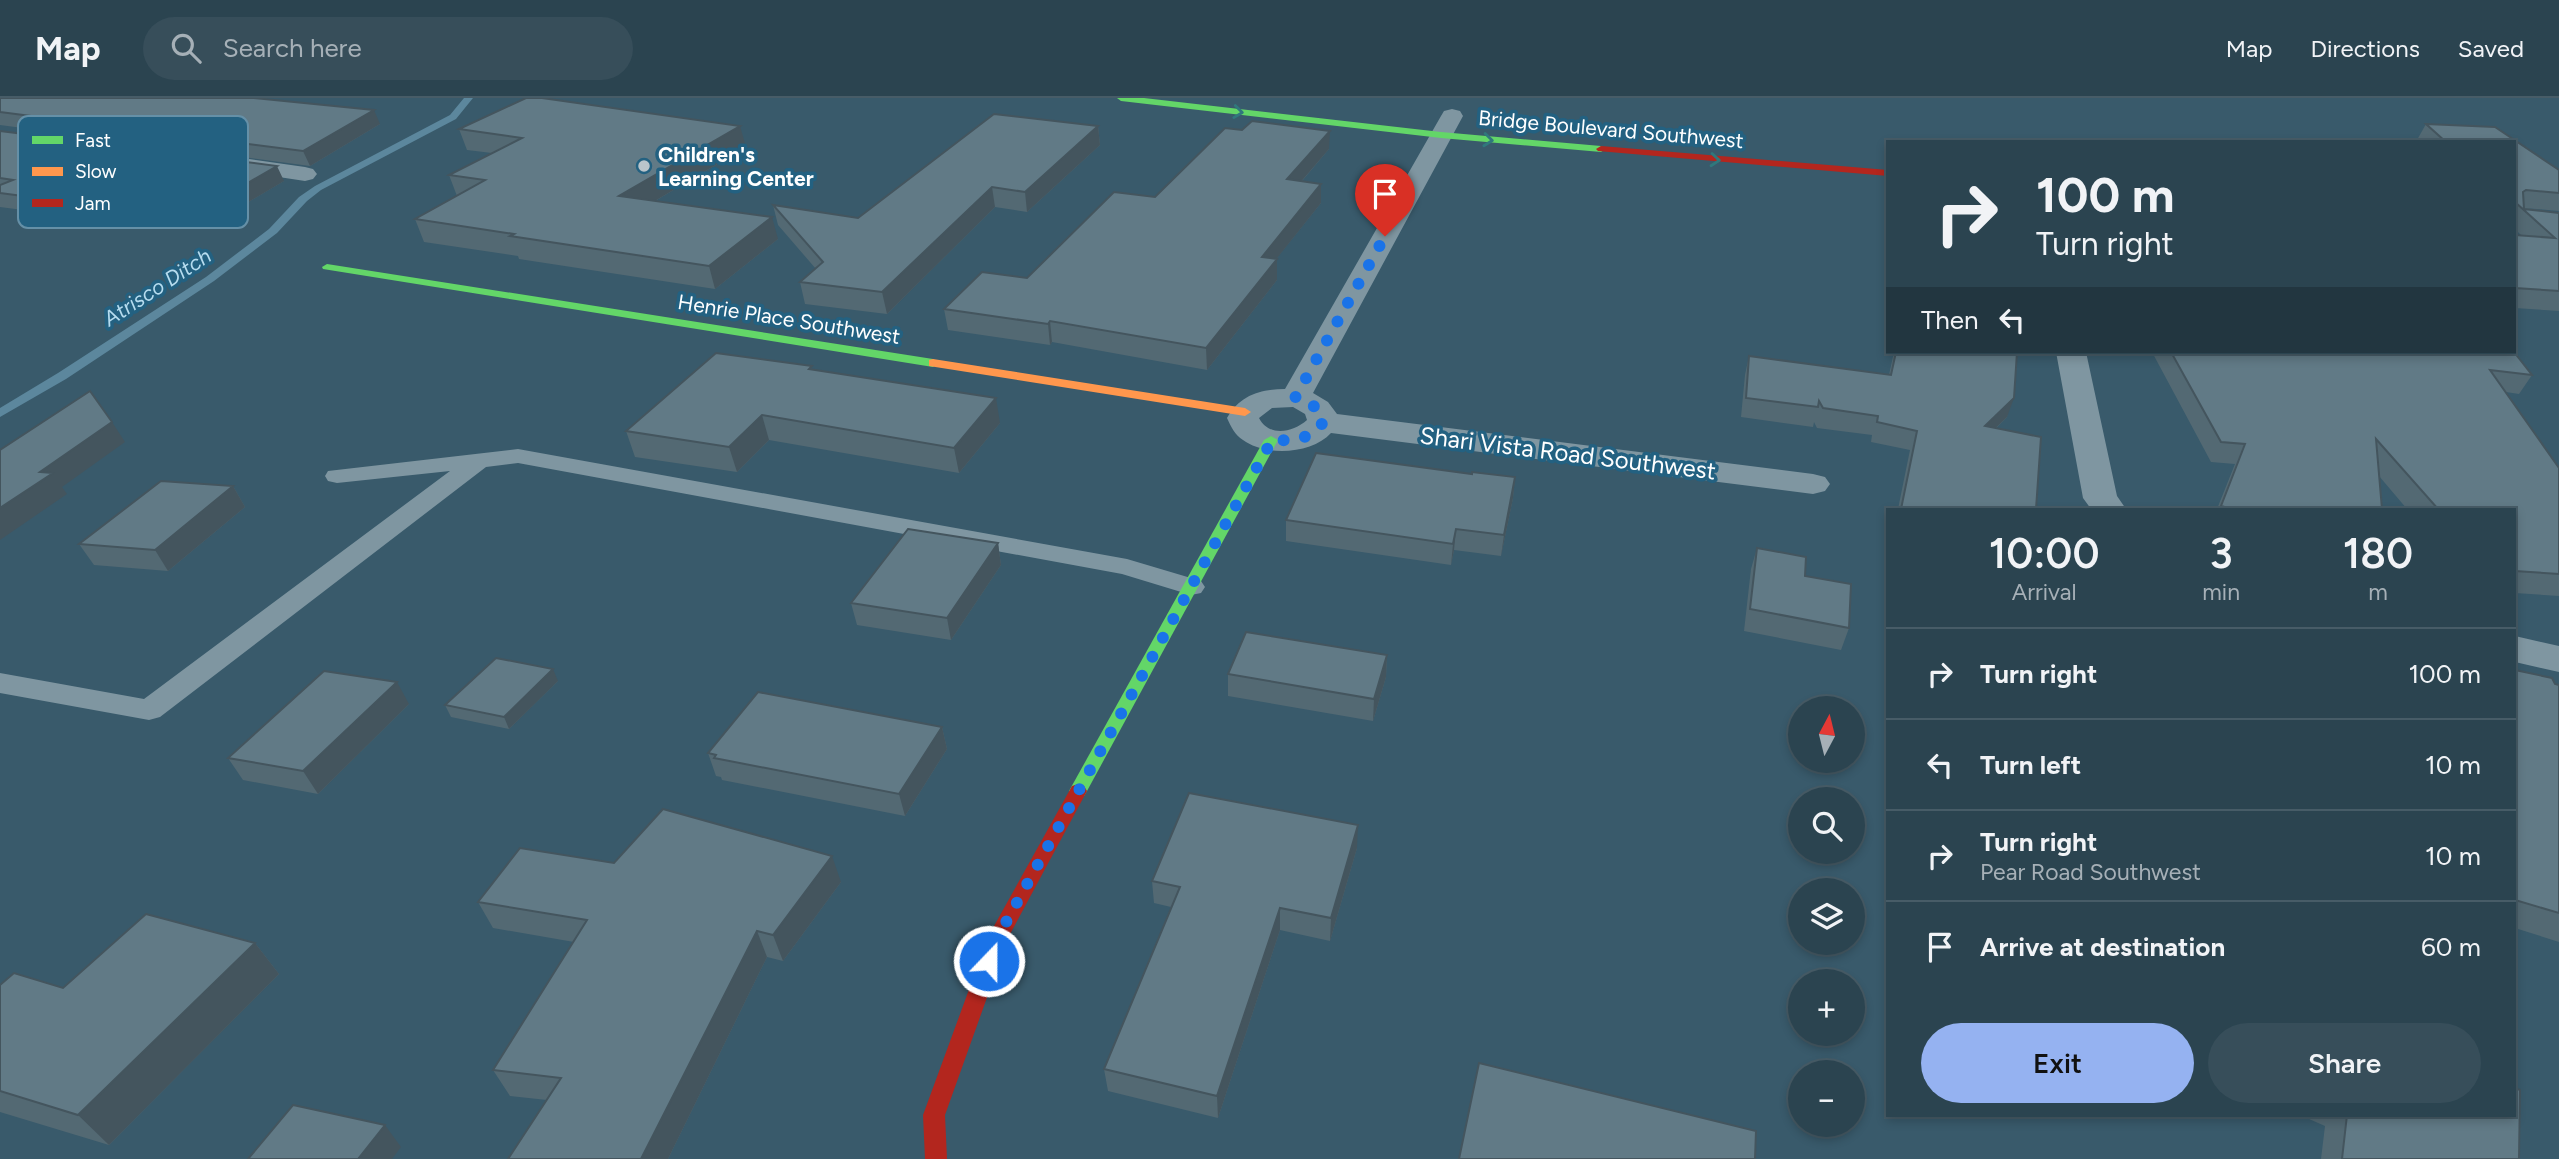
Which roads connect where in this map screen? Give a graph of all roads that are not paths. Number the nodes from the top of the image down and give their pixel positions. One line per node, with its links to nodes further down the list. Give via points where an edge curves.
1 (1121, 98): 2 (street, Bridge Boulevard Southwest, one-way to 2)
2 (1449, 121): 4 (street, Bridge Boulevard Southwest, one-way to 4); 8 (street)
3 (248, 166): 5 (street)
4 (1886, 173)
5 (306, 174)
6 (327, 267): 9 (street, Henrie Place Southwest)
7 (2071, 354): 15 (street, via 2100,498)
8 (1295, 398): 9 (street, via 1261,401); 10 (street, via 1318,408)
9 (1245, 412): 11 (street, via 1250,431)
10 (1323, 422): 11 (street, via 1299,439); 14 (street, Shari Vista Road Southwest)
11 (1272, 440): 16 (street)
12 (480, 460): 13 (lane); 16 (lane, via 518,456 1127,567); 19 (lane, via 149,710)
13 (337, 476)
14 (1813, 484)
15 (2108, 508)
16 (1191, 587): 20 (street, via 999,935 934,1115)
17 (2516, 649): 18 (street)
18 (2559, 659)
19 (0, 683)
20 (936, 1159)

